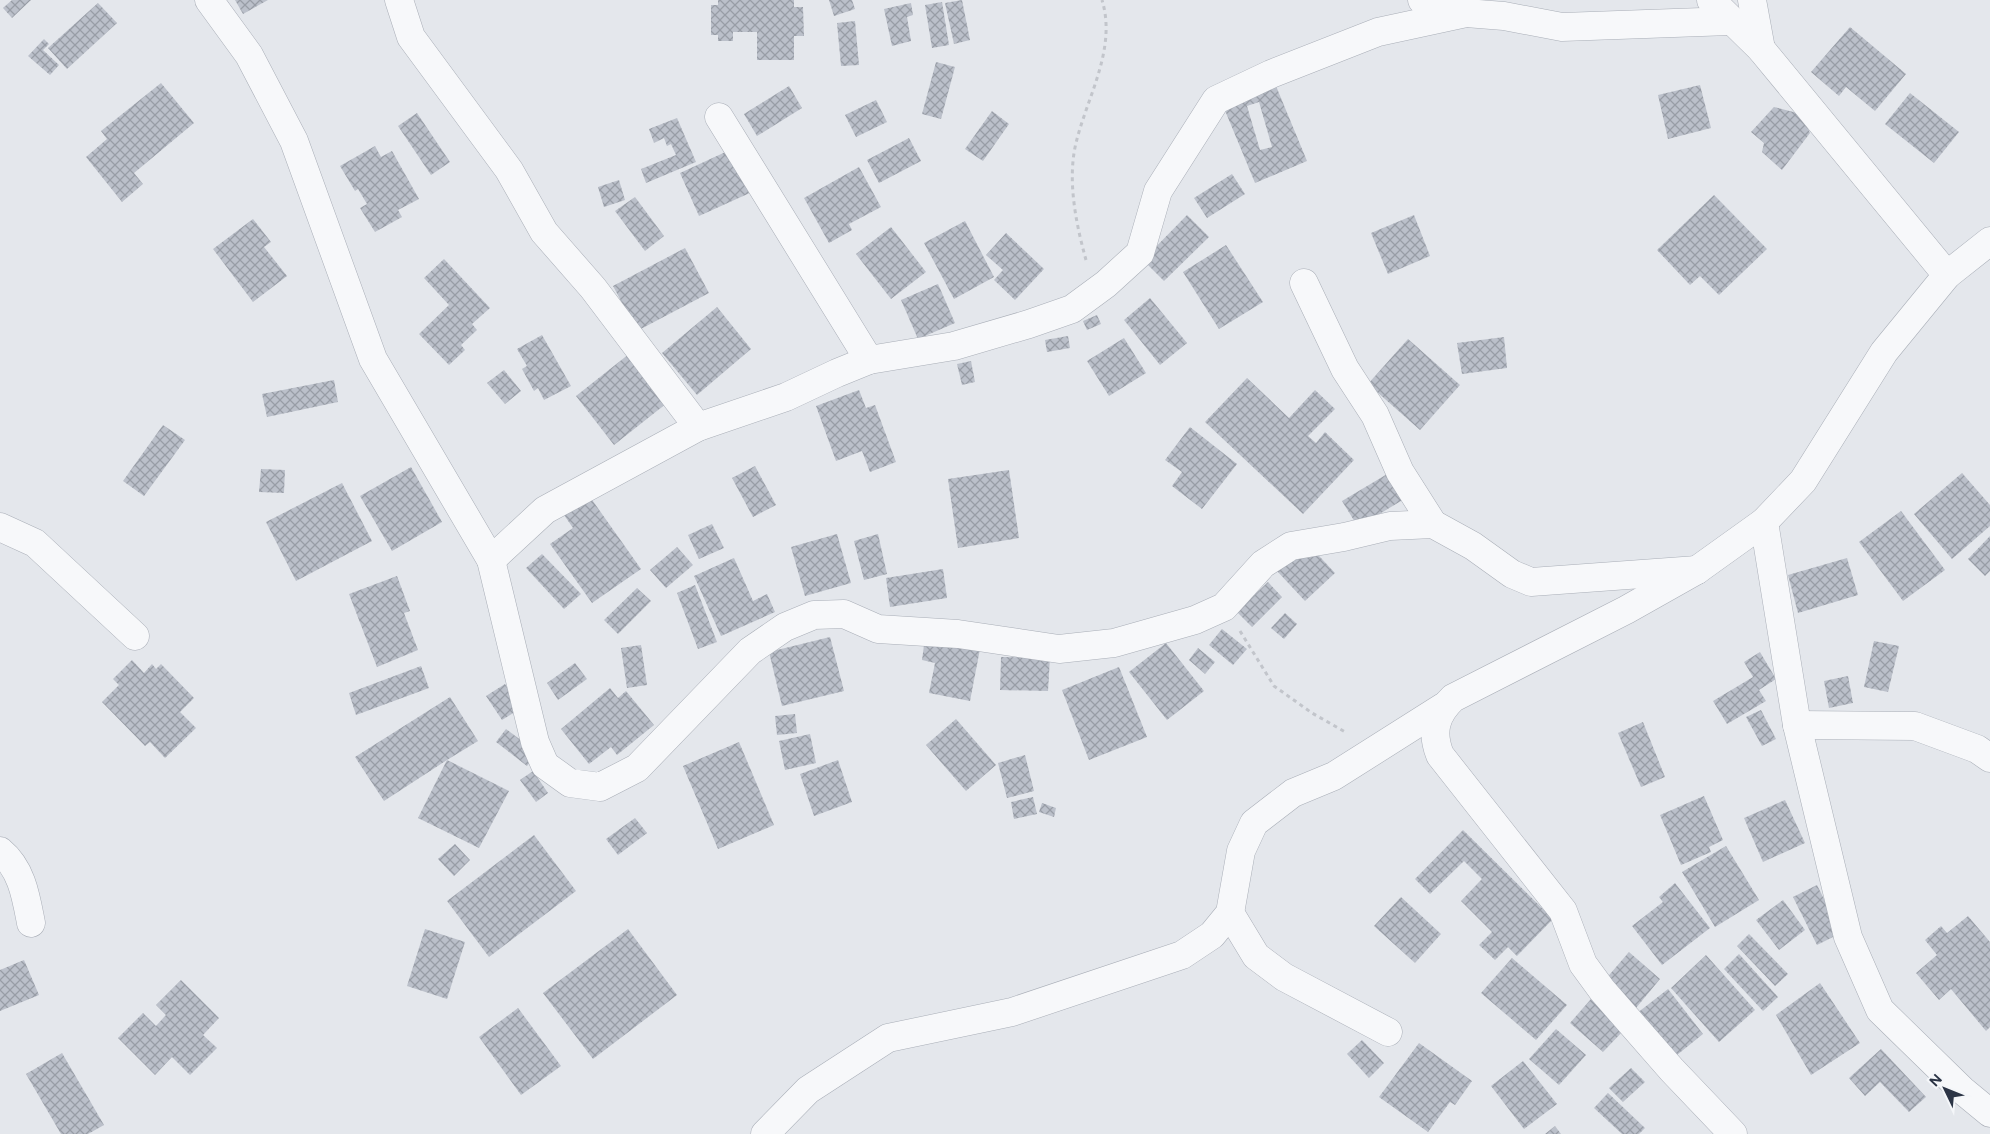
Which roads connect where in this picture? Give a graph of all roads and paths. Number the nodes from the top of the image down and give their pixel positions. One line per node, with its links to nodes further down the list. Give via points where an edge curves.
1 (209, 0): 20 (street, via 249,55 294,141 374,359)
2 (399, 0): 16 (street, via 411,36 510,170 544,232 593,288)
3 (1102, 0): 14 (path, via 1107,15 1104,54 1076,144 1072,170 1080,238)
4 (1422, 0): 7 (street)
5 (1711, 0): 8 (street)
6 (1752, 0): 9 (street)
7 (1466, 13): 8 (street, via 1504,16 1562,27); 14 (street, via 1378,32 1271,74 1216,100 1158,191 1140,253)
8 (1730, 21): 9 (street)
9 (1761, 49): 12 (street)
10 (719, 117): 15 (street)
11 (1990, 241): 12 (street)
12 (1947, 276): 17 (street, via 1884,352 1803,481)
13 (1304, 283): 18 (street, via 1345,369 1375,415 1400,472)
14 (1095, 292): 15 (street, via 1072,308 1029,324 954,346)
15 (869, 360): 16 (street, via 786,398)
16 (698, 427): 20 (street, via 545,510)
17 (1764, 522): 21 (street); 25 (street)
18 (1433, 524): 21 (street, via 1473,546 1512,574 1531,582); 22 (street, via 1390,526 1291,546 1263,564)
19 (0, 527): 23 (street, via 34,544)
20 (491, 560): 22 (street, via 535,742 545,765 570,783 600,787 636,768 750,651 785,627 814,615 844,614 878,630 958,634 1059,649 1114,642 1195,620)
21 (1697, 570): 24 (street, via 1453,698)
22 (1224, 607): 26 (path, via 1274,686 1312,713 1344,730)
23 (135, 636)
24 (1443, 707): 26 (street); 34 (street, via 1435,730 1440,755 1563,912 1583,964 1602,990)
25 (1797, 725): 27 (street, via 1916,726 1977,749); 32 (street, via 1848,937 1880,1010)
26 (1368, 755): 29 (street, via 1334,776 1293,793 1254,823 1241,851)
27 (1990, 758)
28 (0, 851): 30 (street, via 9,859 25,888)
29 (1230, 913): 31 (street, via 1256,956 1284,977); 33 (street, via 1212,935 1182,955 1012,1012 888,1038 808,1090)
30 (30, 923)
31 (1388, 1032)
32 (1990, 1113)
33 (765, 1134)
34 (1733, 1134)

